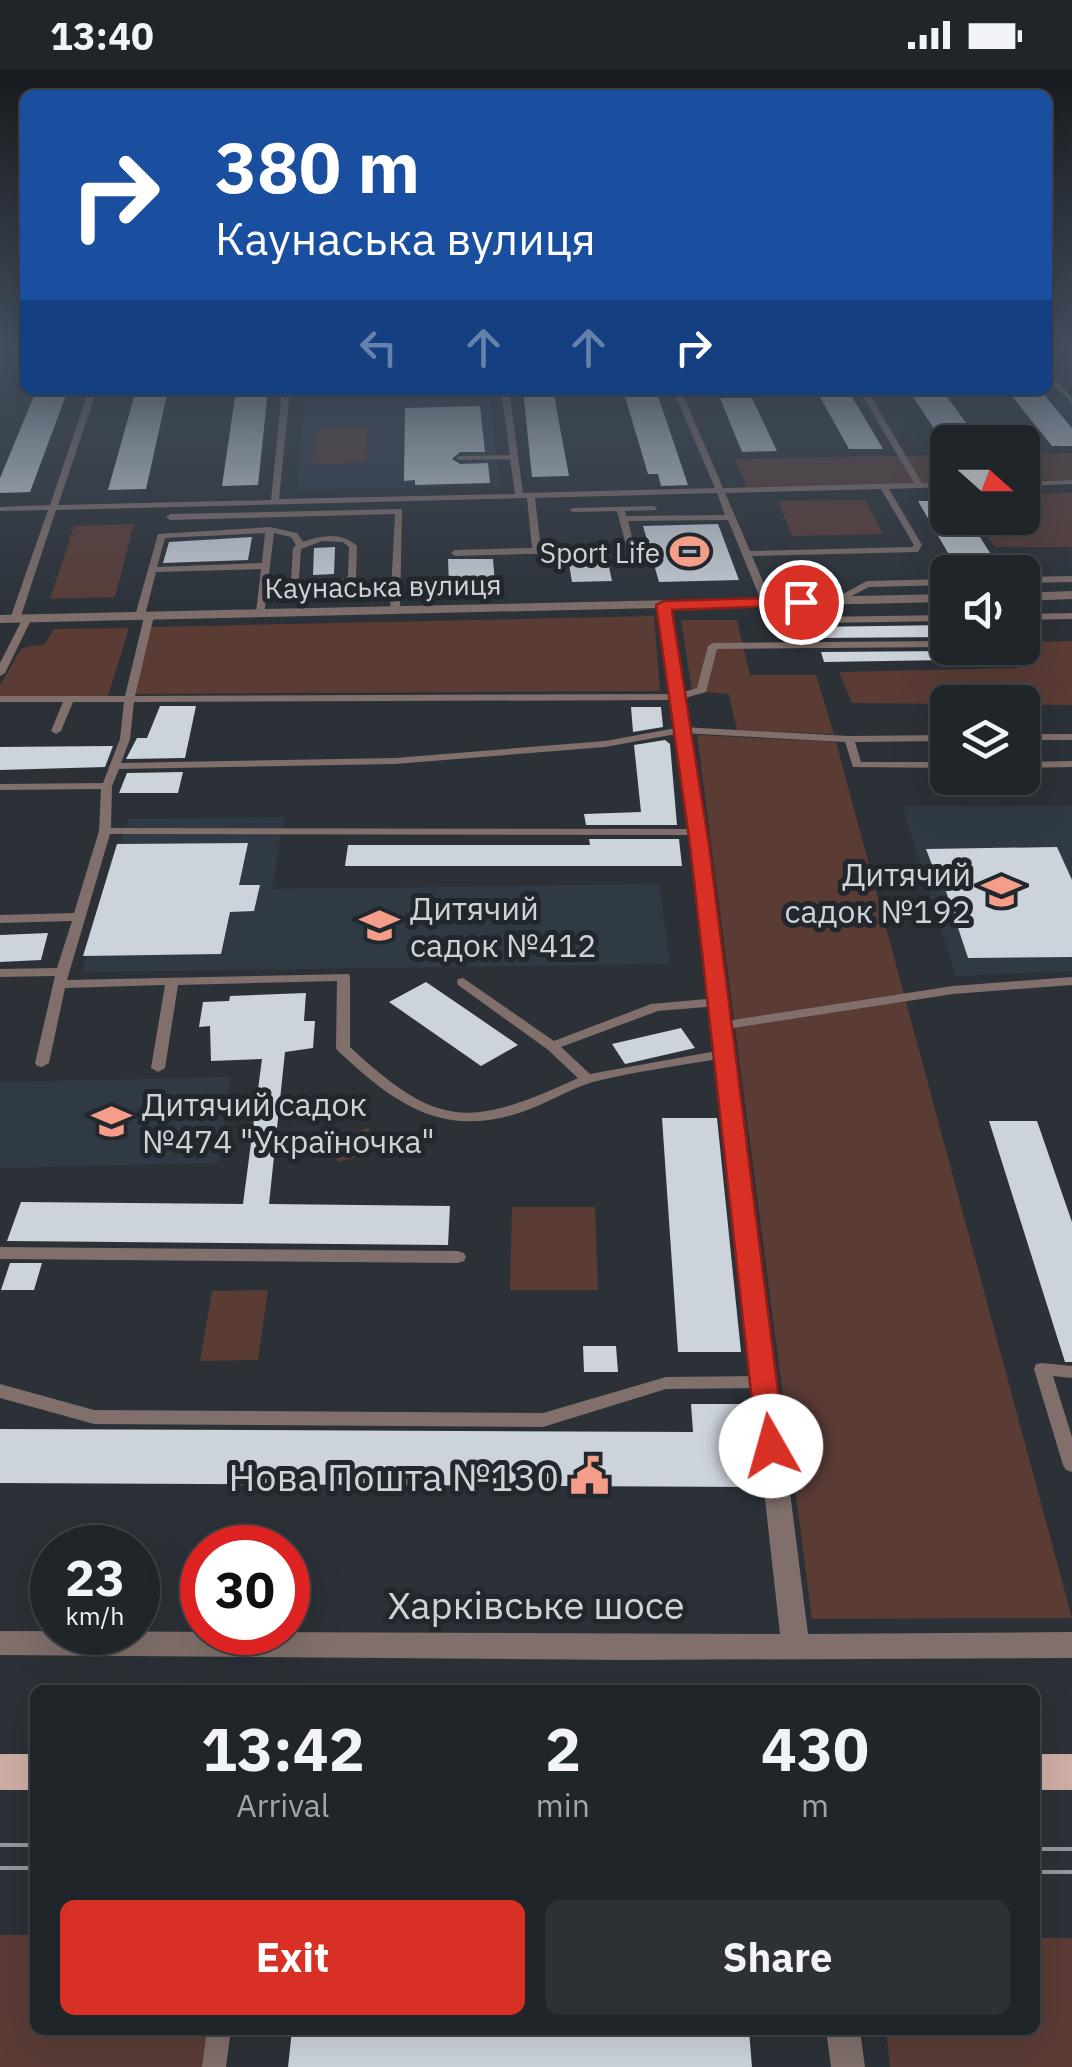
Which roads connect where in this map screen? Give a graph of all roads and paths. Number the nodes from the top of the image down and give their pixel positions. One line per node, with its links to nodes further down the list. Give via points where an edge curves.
1 (76, 437): 17 (lane)
2 (281, 437): 16 (lane)
3 (511, 437): 6 (lane)
4 (698, 437): 13 (lane)
5 (891, 437): 10 (lane)
6 (513, 457): 7 (lane); 14 (lane)
7 (460, 458)
8 (1072, 482): 9 (lane)
9 (1040, 483)
10 (920, 486): 11 (lane); 12 (lane)
11 (930, 486)
12 (884, 487): 13 (lane); 31 (lane, via 918,545 914,550)
13 (722, 491): 15 (lane); 23 (lane)
14 (518, 496): 15 (lane); 16 (lane)
15 (530, 496): 29 (lane)
16 (275, 502): 17 (lane)
17 (50, 508): 19 (lane); 37 (lane)
18 (653, 508): 21 (lane)
19 (3, 509): 24 (lane)
20 (572, 510): 21 (lane)
21 (622, 514): 23 (lane); 27 (lane)
22 (170, 517): 45 (lane, via 399,511)
23 (732, 517): 31 (lane)
24 (0, 527)
25 (270, 530): 26 (lane); 32 (lane); 33 (lane, via 166,534)
26 (300, 544): 26 (lane, via 321,538 350,543 352,577 322,586 298,582)
27 (630, 545)
28 (601, 549): 29 (lane)
29 (537, 550): 30 (lane)
30 (455, 552)
31 (746, 554): 43 (lane)
32 (266, 566): 33 (lane); 46 (lane)
33 (150, 570): 47 (lane)
34 (1040, 580): 35 (lane)
35 (1072, 580)
36 (930, 582): 42 (lane, via 867,584)
37 (24, 593): 38 (lane); 51 (lane)
38 (8, 594)
39 (1072, 596): 40 (street)
40 (1040, 597)
41 (930, 598): 42 (street, Каунаська вулиця)
42 (835, 601): 43 (street, Каунаська вулиця)
43 (768, 603): 44 (street, Каунаська вулиця)
44 (664, 605): 45 (street, Каунаська вулиця); 55 (street)
45 (395, 610): 46 (street, Каунаська вулиця)
46 (260, 613): 47 (street, Каунаська вулиця)
47 (144, 616): 51 (street, Каунаська вулиця); 58 (lane)
48 (1072, 616): 49 (lane)
49 (1040, 617)
50 (930, 618): 52 (lane)
51 (14, 619): 54 (lane)
52 (816, 620)
53 (930, 644): 55 (lane, via 713,646 702,690)
54 (0, 672)
55 (678, 697): 58 (lane); 59 (street)
56 (0, 699): 57 (lane)
57 (69, 699): 58 (lane); 60 (lane)
58 (129, 700): 68 (lane)
59 (682, 730): 64 (lane); 68 (lane, via 605,744 396,762); 72 (street)
60 (56, 731)
61 (1072, 736): 62 (lane)
62 (1040, 737)
63 (930, 738): 64 (lane)
64 (850, 739): 67 (lane, via 857,765)
65 (1040, 764): 66 (lane)
66 (1072, 764)
67 (930, 765)
68 (116, 766): 69 (lane)
69 (107, 786): 70 (lane); 71 (lane)
70 (0, 787)
71 (106, 830): 72 (lane); 73 (lane)
72 (698, 832): 80 (street)
73 (79, 917): 74 (lane); 76 (lane)
74 (0, 919)
75 (0, 973): 76 (lane)
76 (61, 978): 77 (lane); 84 (lane)
77 (172, 980): 85 (lane); 86 (lane, via 344,978 343,1048 418,1106 444,1117 500,1118)
78 (1072, 980): 81 (lane, via 953,990)
79 (463, 982): 82 (lane)
80 (718, 1002): 81 (street); 82 (lane, via 656,1007)
81 (720, 1026): 83 (street)
82 (552, 1046): 86 (lane)
83 (722, 1054): 86 (lane); 90 (street)
84 (42, 1063)
85 (158, 1068)
86 (587, 1080)
87 (0, 1254): 88 (lane)
88 (458, 1257)
89 (1072, 1372): 92 (lane, via 1042,1369)
90 (763, 1382): 91 (lane, via 666,1382 544,1420 94,1417); 95 (street)
91 (0, 1392)
92 (1072, 1465)
93 (0, 1643): 95 (street, Харківське шосе)
94 (1072, 1644): 95 (street, Харківське шосе)
95 (795, 1646)
96 (0, 1772): 97 (main road)
97 (30, 1772)
98 (1040, 1772): 99 (main road)
99 (1072, 1772)
100 (218, 2035): 102 (lane)
101 (845, 2035): 103 (street)
102 (214, 2067)
103 (848, 2067)

